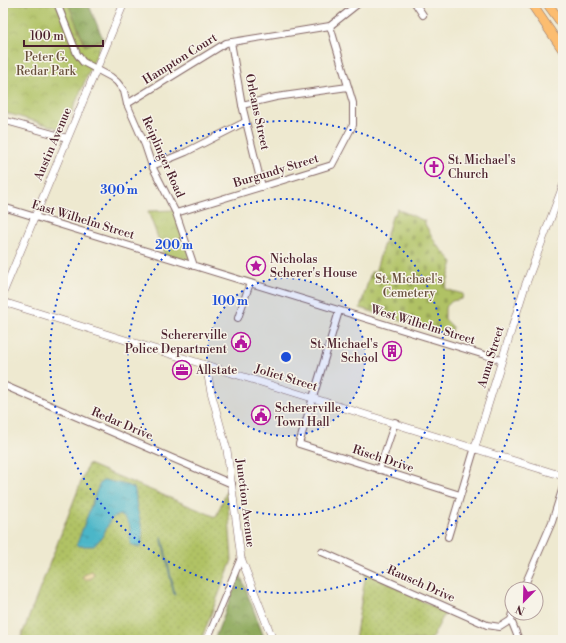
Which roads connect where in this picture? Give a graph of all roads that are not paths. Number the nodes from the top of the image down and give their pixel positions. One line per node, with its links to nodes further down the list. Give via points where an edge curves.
1 (57, 3): 13 (street, via 77,54 83,62)
2 (124, 3): 13 (street, Austin Avenue)
3 (359, 3): 10 (street, Hampton Court)
4 (415, 3): 8 (street)
5 (531, 3): 7 (main road)
6 (548, 3): 7 (street); 9 (main road)
7 (539, 14): 12 (main road)
8 (423, 15)
9 (563, 25)
10 (330, 26): 11 (street, Hampton Court); 14 (street, Burgundy Street)
11 (231, 42): 15 (street, Hampton Court); 16 (street, Orleans Street)
12 (563, 50)
13 (96, 69): 15 (street, Reiplinger Road, via 117,82 124,91); 19 (street, Austin Avenue)
14 (348, 87): 16 (street, via 276,97); 21 (street, Burgundy Street, via 353,103 353,125 332,166)
15 (127, 104): 20 (street, Reiplinger Road)
16 (242, 105): 18 (street, Orleans Street)
17 (3, 120): 19 (street)
18 (245, 122): 20 (street); 21 (street, Orleans Street)
19 (67, 138): 25 (street, Austin Avenue)
20 (152, 166): 24 (street, Reiplinger Road)
21 (262, 186): 24 (street, Burgundy Street)
22 (563, 186): 32 (street, Anna Street, via 525,286)
23 (3, 208): 25 (street, East Wilhelm Street)
24 (176, 213): 26 (street, Reiplinger Road)
25 (35, 217): 26 (street, East Wilhelm Street); 28 (street, Austin Avenue)
26 (194, 266): 27 (street, East Wilhelm Street)
27 (250, 283): 30 (street, East Wilhelm Street); 31 (street)
28 (3, 293)
29 (3, 302): 33 (street, Joliet Street)
30 (339, 310): 32 (street, West Wilhelm Street); 35 (street)
31 (238, 318)
32 (501, 360): 37 (street, Anna Street)
33 (206, 364): 35 (street, Joliet Street); 40 (street, Junction Avenue, via 227,450)
34 (3, 385): 40 (street, Redar Drive)
35 (313, 398): 36 (street, Joliet Street); 38 (street, Risch Drive, via 299,444)
36 (394, 422): 37 (street, Joliet Street); 38 (street)
37 (475, 447): 39 (street, Joliet Street); 42 (street, Anna Street)
38 (379, 470): 42 (street, Risch Drive)
39 (563, 476)
40 (232, 484): 45 (street, Junction Avenue)
41 (563, 487): 46 (street, via 552,522)
42 (460, 495): 43 (street, Anna Street)
43 (448, 537)
44 (322, 552): 47 (street, Rausch Drive, via 488,625 500,627)
45 (241, 558): 49 (street); 50 (street, Junction Avenue)
46 (526, 581)
47 (507, 621)
48 (513, 621): 51 (street)
49 (207, 640)
50 (273, 640)
51 (519, 640)

